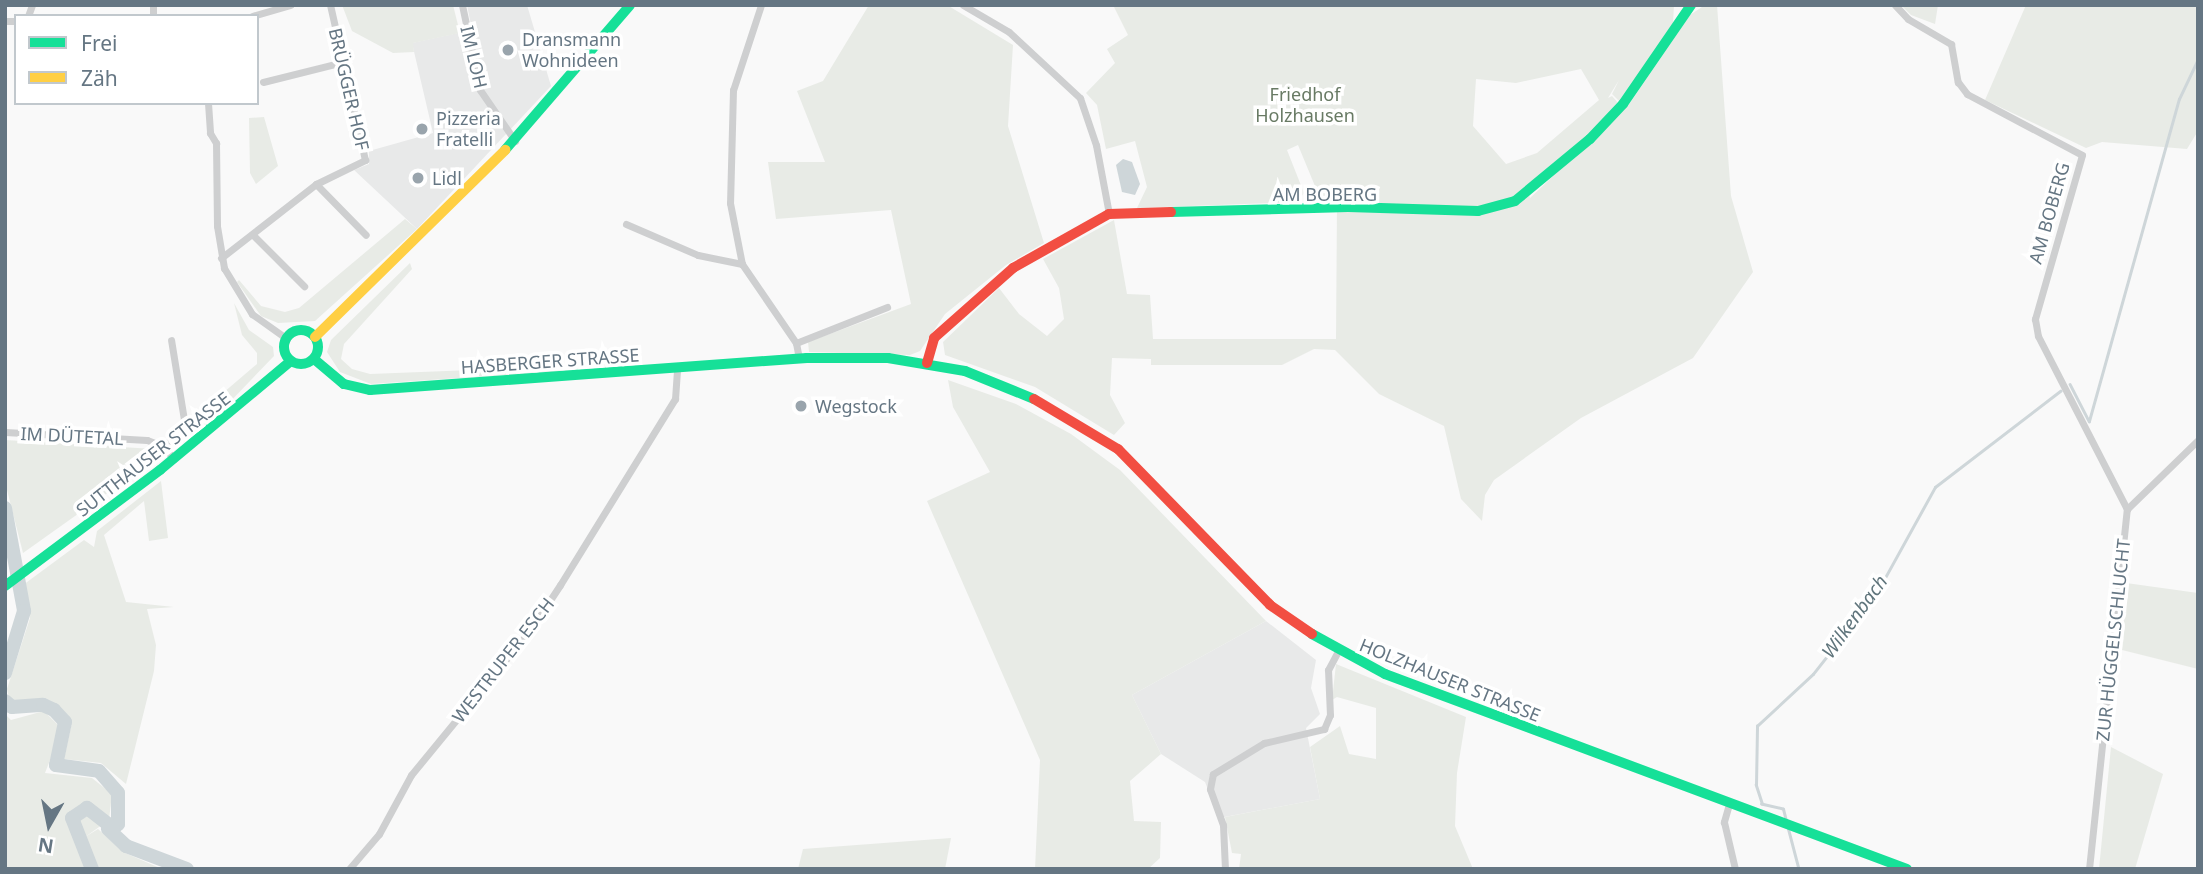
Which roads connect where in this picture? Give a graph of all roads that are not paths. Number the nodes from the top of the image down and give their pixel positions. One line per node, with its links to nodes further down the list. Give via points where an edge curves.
1 (290, 5): 9 (street)
2 (330, 5): 11 (street, BRÜGGER HOF)
3 (462, 5): 14 (street, IM LOH, via 480,90)
4 (630, 5): 14 (street)
5 (761, 5): 21 (street, via 733,90 730,203)
6 (963, 5): 16 (street, via 1009,32 1080,98 1096,145)
7 (1691, 5): 16 (street, AM BOBERG, via 1653,66 1590,139 1515,201 1492,209 1348,207)
8 (1895, 5): 37 (street, AM BOBERG, via 1908,19 1951,44 1958,82 1968,94 2082,155 2035,319 2038,336)
9 (275, 7): 10 (street)
10 (258, 14)
11 (343, 62): 12 (street); 15 (street, BRÜGGER HOF, via 365,160)
12 (263, 82)
13 (208, 105): 20 (street, via 209,132 216,143)
14 (515, 141): 24 (street)
15 (316, 184): 18 (street); 19 (street, BRÜGGER HOF)
16 (1109, 215): 31 (street, AM BOBERG, via 1013,268 934,338)
17 (626, 224): 21 (street, via 698,256)
18 (366, 235)
19 (254, 236): 20 (street, BRÜGGER HOF); 22 (street)
20 (221, 258): 25 (street, via 252,314)
21 (741, 264): 27 (street)
22 (304, 286)
23 (887, 307): 27 (street)
24 (315, 337): 25 (street, via 300,330); 29 (street, via 318,351)
25 (287, 338): 30 (street, via 285,353)
26 (171, 340): 35 (street, via 186,426)
27 (796, 343): 28 (street)
28 (803, 358): 31 (street, HOLZHAUSER STRASSE); 32 (street, HASBERGER STRASSE)
29 (313, 359): 30 (street, via 300,364); 32 (street, HASBERGER STRASSE, via 345,384 370,390)
30 (291, 360): 36 (street, SUTTHAUSER STRASSE)
31 (927, 363): 39 (street, HOLZHAUSER STRASSE, via 965,371 1028,395 1088,428 1143,472 1270,605)
32 (677, 369): 41 (street, WESTRUPER ESCH, via 675,399 560,585 531,629 411,775 379,834)
33 (5, 432): 35 (street, IM DÜTETAL, via 147,440)
34 (2198, 440): 37 (street)
35 (163, 446): 36 (street)
36 (174, 459): 38 (street, SUTTHAUSER STRASSE)
37 (2127, 509): 45 (street, ZUR HÜGGELSCHLUCHT)
38 (9, 583)
39 (1338, 651): 40 (street, HOLZHAUSER STRASSE, via 1385,674); 42 (street, via 1328,670 1330,715 1325,729 1264,743 1213,774 1210,789 1223,825)
40 (1729, 804): 43 (street, via 1724,822); 44 (street, HOLZHAUSER STRASSE)
41 (349, 869)
42 (1225, 869)
43 (1735, 869)
44 (1907, 869)
45 (2089, 869)

